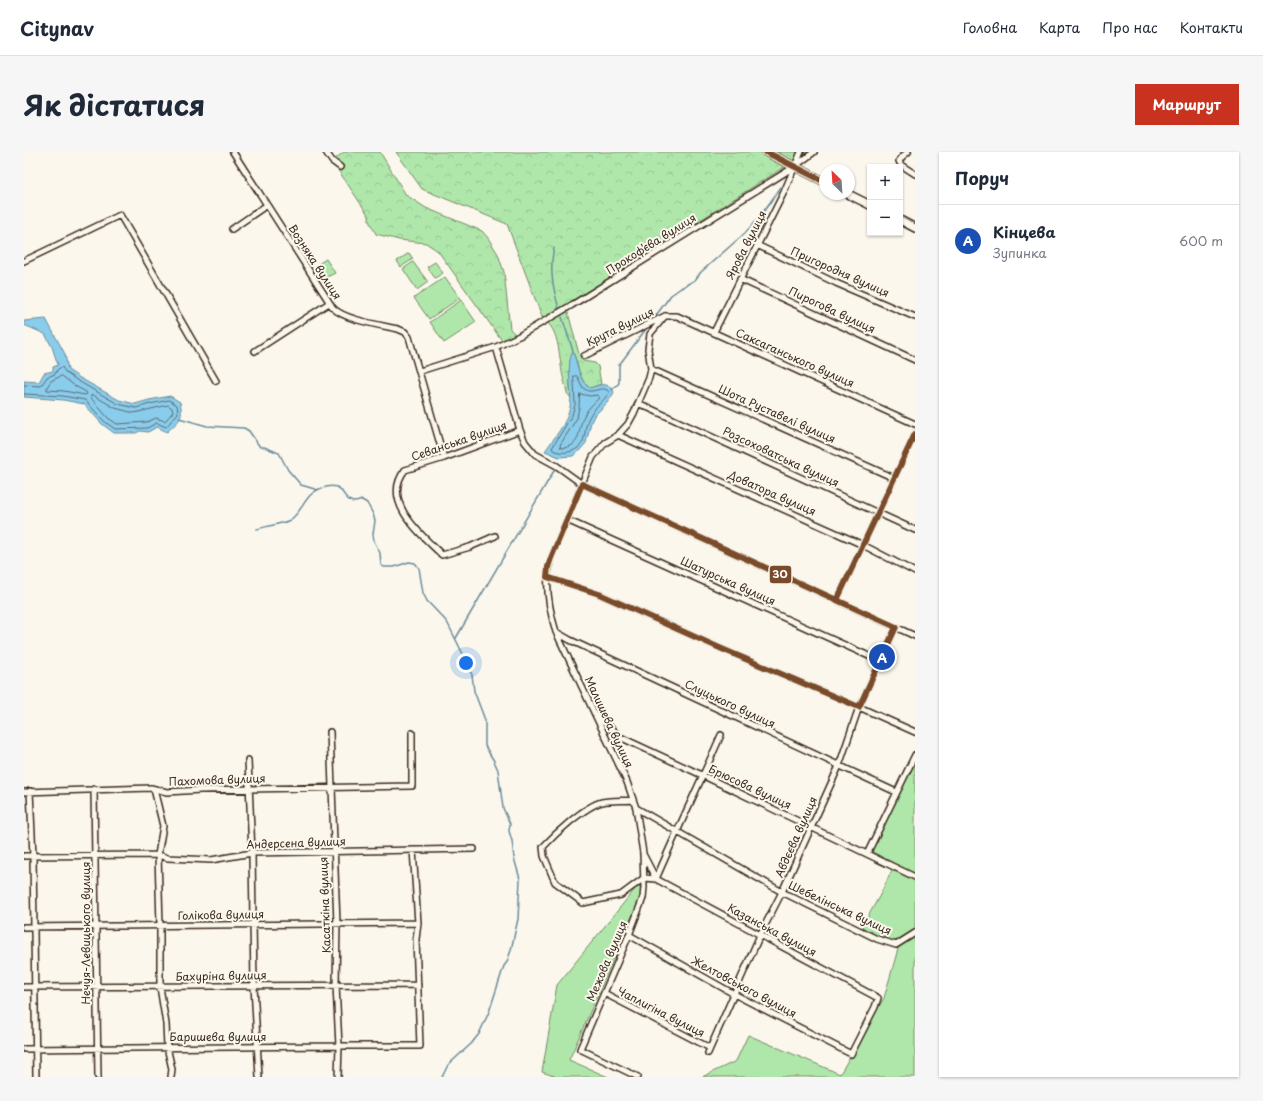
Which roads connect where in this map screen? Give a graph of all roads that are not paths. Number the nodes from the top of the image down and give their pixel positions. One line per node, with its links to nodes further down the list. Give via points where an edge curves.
1 (233, 152): 13 (street, Возняка вулиця)
2 (326, 152): 7 (street, via 332,162)
3 (766, 152): 8 (main road)
4 (801, 152): 8 (street, Ярова вулиця)
5 (814, 152): 8 (street, Прокоф’єва вулиця)
6 (908, 152): 9 (street, via 900,161 901,165)
7 (340, 167)
8 (794, 167): 10 (main road); 17 (street, Ярова вулиця); 24 (street, Прокоф’єва вулиця, via 572,305)
9 (915, 174)
10 (819, 179)
11 (855, 198): 12 (main road)
12 (867, 204)
13 (267, 205): 16 (street); 20 (street, Возняка вулиця)
14 (903, 221): 15 (main road)
15 (913, 225)
16 (232, 229)
17 (757, 245): 19 (street, Ярова вулиця); 22 (street, Пригородня вулиця)
18 (24, 261): 30 (street, via 120,215)
19 (740, 279): 23 (street, Ярова вулиця); 27 (street, Пирогова вулиця)
20 (329, 303): 25 (street); 29 (street, Возняка вулиця, via 342,315 405,332 412,344)
21 (665, 316): 23 (street, Саксаганського вулиця, via 677,316); 26 (street, Крута вулиця); 28 (street, via 650,334 648,349)
22 (915, 317)
23 (714, 332): 32 (street, Саксаганського вулиця)
24 (496, 347): 29 (street, Прокоф’єва вулиця); 33 (street, Севанська вулиця)
25 (255, 351)
26 (584, 356)
27 (915, 360)
28 (651, 369): 31 (street, Малишева вулиця); 37 (street, Шота Руставелі вулиця)
29 (420, 371): 36 (street, Возняка вулиця)
30 (216, 381)
31 (638, 403): 35 (street, Малишева вулиця, via 628,424); 39 (street, Розсоховатська вулиця)
32 (915, 424)
33 (520, 430): 36 (street, Севанська вулиця); 38 (street, Севанська вулиця, via 525,442 535,454 558,466)
34 (915, 434): 37 (street)
35 (618, 435): 38 (street, Малишева вулиця, via 598,450); 43 (street, Доватора вулиця)
36 (444, 458): 42 (street, Севанська вулиця, via 405,470 401,475 398,493 402,509 410,522 442,555)
37 (894, 478): 39 (street)
38 (582, 484): 40 (street, Малишева вулиця); 46 (street, Севанська вулиця)
39 (878, 512): 41 (street, Розсоховатська вулиця); 43 (street)
40 (567, 520): 45 (street, Малишева вулиця, via 551,558); 52 (street, Шатурська вулиця)
41 (915, 530)
42 (495, 536)
43 (863, 545): 44 (street, Доватора вулиця); 46 (street)
44 (915, 572)
45 (548, 577): 48 (street, Малишева вулиця, via 550,613); 53 (street, via 599,594)
46 (837, 600): 47 (street, Севанська вулиця)
47 (896, 627): 49 (street, Севанська вулиця); 52 (street, Авдєєва вулиця)
48 (556, 632): 50 (street, Слуцького вулиця); 51 (street, Малишева вулиця)
49 (915, 636)
50 (570, 640): 51 (street); 63 (street, Слуцького вулиця)
51 (564, 650): 54 (street, Малишева вулиця)
52 (880, 660): 53 (street, Авдєєва вулиця)
53 (859, 707): 56 (street); 63 (street, Авдєєва вулиця)
54 (594, 712): 59 (street, Брюсова вулиця); 60 (street, Малишева вулиця)
55 (330, 732): 65 (street, Касаткіна вулиця)
56 (915, 732)
57 (412, 733): 65 (street, Пахомова вулиця, via 412,786)
58 (721, 734): 64 (street)
59 (620, 737): 60 (street); 64 (street, Брюсова вулиця)
60 (610, 745): 71 (street, Малишева вулиця)
61 (915, 755): 70 (street)
62 (248, 760): 68 (street)
63 (839, 766): 70 (street, Слуцького вулиця); 73 (street, Авдєєва вулиця)
64 (704, 776): 73 (street, Брюсова вулиця); 74 (street)
65 (331, 787): 68 (street, Пахомова вулиця); 77 (street, Касаткіна вулиця)
66 (94, 789): 67 (street, Пахомова вулиця); 69 (street, Пахомова вулиця); 81 (street, Нечуя-Левицького вулиця)
67 (154, 789): 68 (street, Пахомова вулиця, via 167,792); 82 (street, via 164,826)
68 (250, 789): 78 (street)
69 (27, 792): 84 (street)
70 (896, 792): 80 (street)
71 (633, 800): 72 (street, Малишева вулиця); 86 (street, via 601,802 588,808 552,836 543,847 544,856 555,882 583,903 621,895)
72 (636, 808): 74 (street, Шебелінська вулиця); 79 (street, Малишева вулиця)
73 (812, 827): 80 (street, Брюсова вулиця); 88 (street, Авдєєва вулиця)
74 (676, 831): 87 (street); 88 (street, Шебелінська вулиця)
75 (474, 849): 76 (street, Андерсена вулиця)
76 (413, 850): 77 (street, Андерсена вулиця); 89 (street)
77 (334, 851): 78 (street, Андерсена вулиця); 91 (street, Касаткіна вулиця)
78 (252, 853): 82 (street, Андерсена вулиця, via 211,860 168,858); 90 (street)
79 (643, 853): 86 (street, Малишева вулиця); 87 (street)
80 (866, 854): 85 (street, Брюсова вулиця)
81 (96, 855): 82 (street, Андерсена вулиця); 84 (street, Андерсена вулиця); 93 (street, Нечуя-Левицького вулиця)
82 (158, 855): 92 (street)
83 (24, 856): 84 (street, Андерсена вулиця)
84 (33, 856): 95 (street)
85 (915, 877)
86 (644, 878): 87 (street, Казанська вулиця); 97 (street, Межова вулиця, via 643,898)
87 (656, 879): 98 (street, Казанська вулиця)
88 (782, 892): 96 (street, Шебелінська вулиця, via 877,939 896,945); 98 (street, Авдєєва вулиця)
89 (418, 923): 91 (street, Голікова вулиця); 100 (street)
90 (254, 924): 91 (street, Голікова вулиця); 92 (street, Голікова вулиця); 101 (street)
91 (337, 924): 99 (street, Касаткіна вулиця)
92 (160, 925): 93 (street, Голікова вулиця); 105 (street)
93 (96, 926): 95 (street, Голікова вулиця); 104 (street, Нечуя-Левицького вулиця)
94 (24, 927): 95 (street, Голікова вулиця)
95 (34, 927): 103 (street)
96 (915, 933)
97 (629, 935): 106 (street, Межова вулиця); 107 (street, Желтовського вулиця)
98 (760, 935): 107 (street, Авдєєва вулиця); 115 (street, Казанська вулиця, via 878,998)
99 (336, 985): 100 (street, Бахуріна вулиця); 101 (street, Бахуріна вулиця); 108 (street, Касаткіна вулиця)
100 (418, 985): 108 (street, Баришева вулиця, via 420,1046)
101 (254, 986): 105 (street, Бахуріна вулиця); 110 (street)
102 (24, 987): 103 (street, Бахуріна вулиця)
103 (35, 987): 104 (street, Бахуріна вулиця); 113 (street)
104 (96, 987): 105 (street, Бахуріна вулиця); 111 (street, Нечуя-Левицького вулиця)
105 (160, 987): 109 (street)
106 (604, 993): 114 (street, Чаплигіна вулиця); 121 (street, Межова вулиця, via 580,1049)
107 (734, 994): 114 (street, Авдєєва вулиця); 115 (street, Желтовського вулиця)
108 (339, 1046): 110 (street, Баришева вулиця); 120 (street, Касаткіна вулиця)
109 (167, 1047): 110 (street, Баришева вулиця); 111 (street, Баришева вулиця); 118 (street, via 172,1069)
110 (258, 1047): 119 (street)
111 (97, 1048): 113 (street, Баришева вулиця); 117 (street, Нечуя-Левицького вулиця)
112 (24, 1049): 113 (street, Баришева вулиця)
113 (35, 1049): 116 (street)
114 (709, 1051)
115 (851, 1054)
116 (36, 1077)
117 (98, 1077)
118 (171, 1077)
119 (259, 1077)
120 (338, 1077)
121 (638, 1077)

